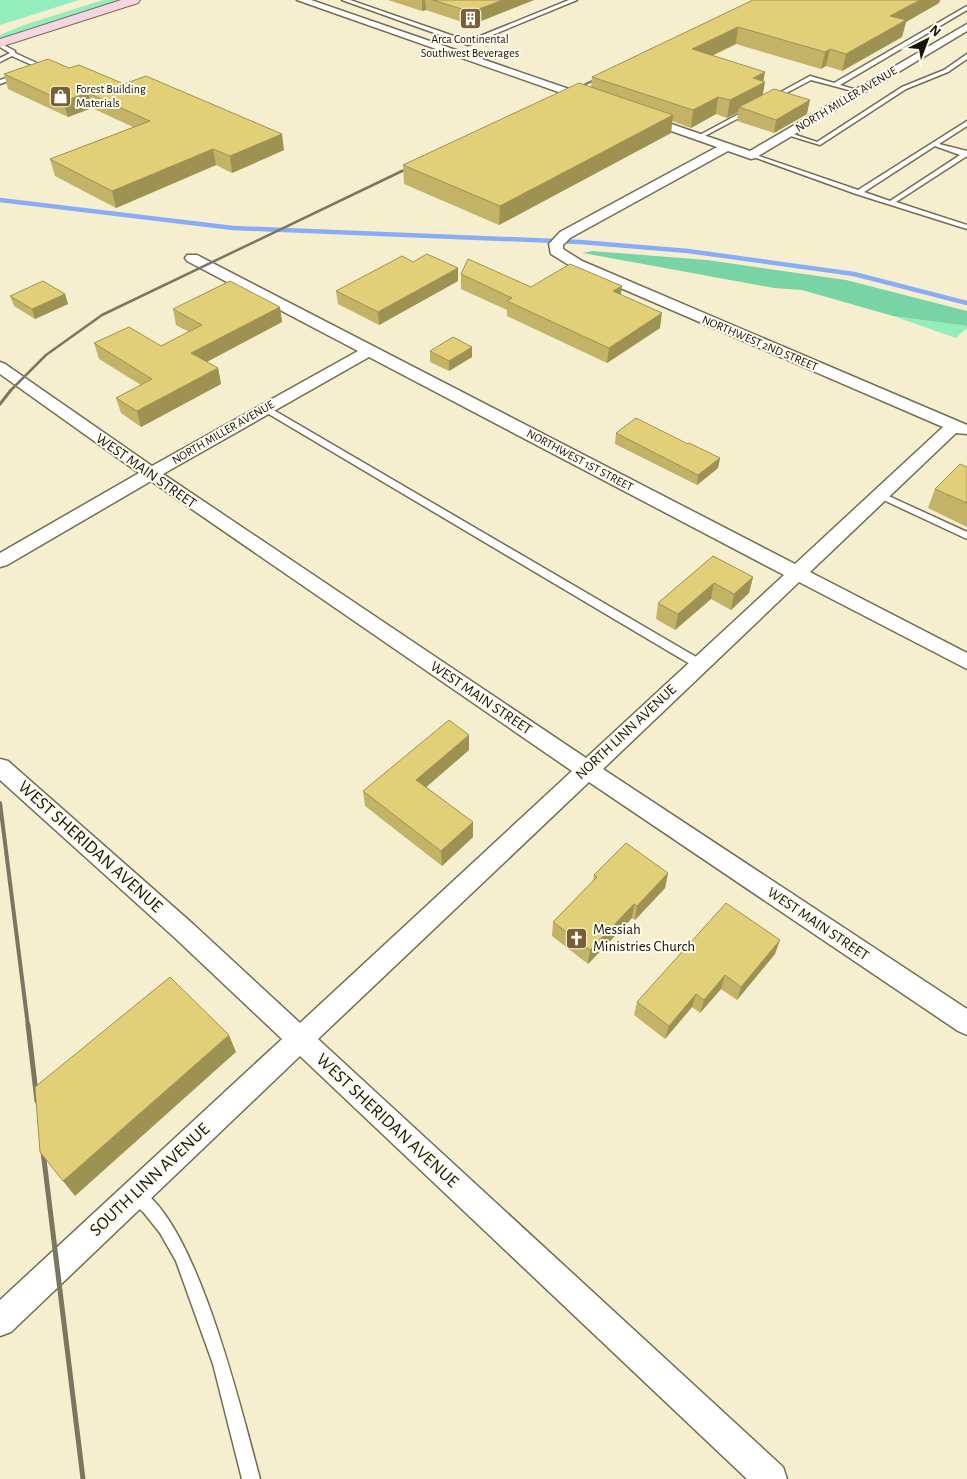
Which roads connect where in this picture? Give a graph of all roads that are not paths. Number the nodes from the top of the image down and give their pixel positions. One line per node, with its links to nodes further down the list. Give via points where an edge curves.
1 (96, 0): 8 (main road)
2 (134, 0): 9 (main road)
3 (302, 0): 17 (street)
4 (345, 0): 5 (lane, via 468,43)
5 (574, 0)
6 (967, 8): 14 (lane)
7 (967, 27): 15 (street, NORTH MILLER AVENUE)
8 (0, 30)
9 (0, 44): 10 (lane)
10 (12, 54): 12 (lane); 13 (lane, via 38,65 32,71)
11 (967, 56): 21 (lane, via 946,71 904,88 818,144)
12 (0, 60)
13 (0, 82)
14 (835, 85): 15 (lane); 16 (lane, via 810,78)
15 (858, 92): 21 (street, NORTH MILLER AVENUE)
16 (767, 101)
17 (600, 103)
18 (758, 105): 22 (lane)
19 (636, 115): 22 (street)
20 (966, 124): 23 (lane)
21 (787, 134): 26 (street, NORTH MILLER AVENUE)
22 (699, 137): 24 (street)
23 (934, 144): 25 (lane); 27 (lane)
24 (727, 147): 26 (street); 34 (street, NORTHWEST 2ND STREET, via 566,235 556,248 558,254)
25 (966, 154): 28 (lane)
26 (751, 155): 27 (lane)
27 (858, 193): 28 (lane)
28 (891, 203): 29 (lane)
29 (967, 228)
30 (192, 258): 31 (street, NORTHWEST 1ST STREET)
31 (370, 350): 33 (street, NORTH MILLER AVENUE); 39 (street, NORTHWEST 1ST STREET)
32 (0, 367): 35 (street, WEST MAIN STREET)
33 (265, 408): 35 (street, NORTH MILLER AVENUE); 41 (lane)
34 (961, 429): 36 (street, NORTH LINN AVENUE)
35 (150, 474): 38 (street, NORTH MILLER AVENUE); 43 (street, WEST MAIN STREET)
36 (880, 495): 37 (lane); 39 (street, NORTH LINN AVENUE)
37 (967, 536)
38 (0, 561)
39 (797, 573): 40 (street, NORTHWEST 1ST STREET); 41 (street, NORTH LINN AVENUE)
40 (967, 662)
41 (699, 664): 43 (street, NORTH LINN AVENUE)
42 (0, 767): 45 (street, WEST SHERIDAN AVENUE)
43 (586, 769): 44 (street, WEST MAIN STREET); 45 (street, NORTH LINN AVENUE)
44 (967, 1023)
45 (301, 1040): 46 (street, SOUTH LINN AVENUE); 49 (street, WEST SHERIDAN AVENUE)
46 (134, 1195): 47 (street, SOUTH LINN AVENUE); 48 (lane, via 165,1228 182,1257 221,1364)
47 (0, 1320)
48 (251, 1479)
49 (771, 1479)

